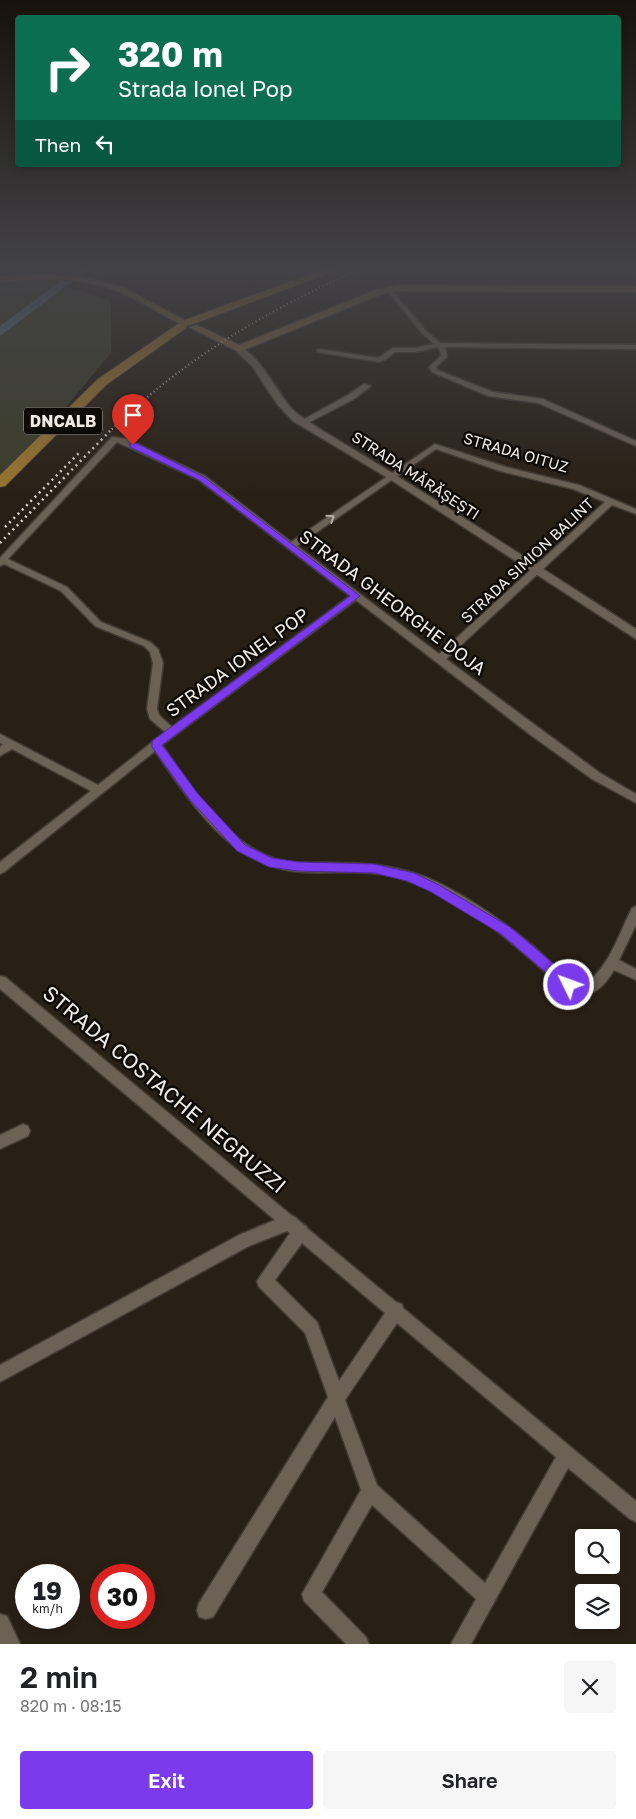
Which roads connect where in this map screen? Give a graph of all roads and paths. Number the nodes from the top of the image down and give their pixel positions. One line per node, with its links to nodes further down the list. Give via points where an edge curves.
1 (160, 343): 13 (main road, DNCALB, via 102,382)
2 (226, 343): 7 (main road, STRADA MĂRĂȘEȘTI)
3 (255, 343): 7 (main road)
4 (436, 343): 5 (street)
5 (439, 345): 6 (street); 8 (street, via 393,350 382,360); 11 (street, via 444,357 432,367 434,371 491,394 540,401)
6 (636, 347)
7 (239, 349): 10 (street, STRADA MĂRĂȘEȘTI, via 251,360 284,408)
8 (319, 351)
9 (366, 386): 10 (street)
10 (303, 422): 12 (street, STRADA MĂRĂȘEȘTI)
11 (636, 444)
12 (392, 476): 14 (street, STRADA OITUZ, via 438,446 503,469 567,484); 16 (street, one-way to 12); 18 (street, STRADA MĂRĂȘEȘTI)
13 (0, 483)
14 (611, 501): 15 (street, STRADA OITUZ); 18 (street, STRADA SIMION BALINT)
15 (636, 512)
16 (291, 546): 17 (street, STRADA GHEORGHE DOJA, via 192,472 115,439); 19 (street, STRADA GHEORGHE DOJA)
17 (2, 562): 22 (street, via 64,589 98,624 147,644 156,651 158,663 152,709 154,717)
18 (535, 570): 20 (street, STRADA MĂRĂȘEȘTI); 21 (street, STRADA SIMION BALINT)
19 (356, 596): 21 (street, STRADA GHEORGHE DOJA); 22 (street, STRADA IONEL POP)
20 (636, 634)
21 (439, 660): 28 (street, STRADA GHEORGHE DOJA, via 596,776)
22 (172, 732): 25 (street, STRADA IONEL POP)
23 (0, 738): 24 (street)
24 (11, 744): 26 (street); 27 (street)
25 (156, 744): 27 (street, STRADA IONEL POP); 31 (street, via 221,828 256,858 284,866 374,868 410,876 506,930 569,985 580,990 593,986)
26 (0, 752)
27 (99, 790): 29 (street, STRADA IONEL POP)
28 (636, 798)
29 (0, 869)
30 (636, 911): 31 (street)
31 (611, 962): 32 (street)
32 (636, 975)
33 (0, 981): 36 (street, STRADA COSTACHE NEGRUZZI)
34 (23, 1132): 35 (street)
35 (0, 1142)
36 (295, 1227): 37 (street, STRADA COSTACHE NEGRUZZI); 38 (street, via 244,1240); 39 (street, via 265,1281 311,1328)
37 (396, 1310): 39 (street); 40 (street, STRADA COSTACHE NEGRUZZI)
38 (0, 1374)
39 (337, 1398): 41 (street); 44 (street)
40 (566, 1454): 42 (street, STRADA COSTACHE NEGRUZZI); 43 (street)
41 (370, 1491): 43 (street); 47 (street, via 311,1594)
42 (636, 1514)
43 (487, 1597): 48 (street)
44 (206, 1610)
45 (0, 1623): 46 (street)
46 (10, 1644)
47 (359, 1644)
48 (461, 1644)

